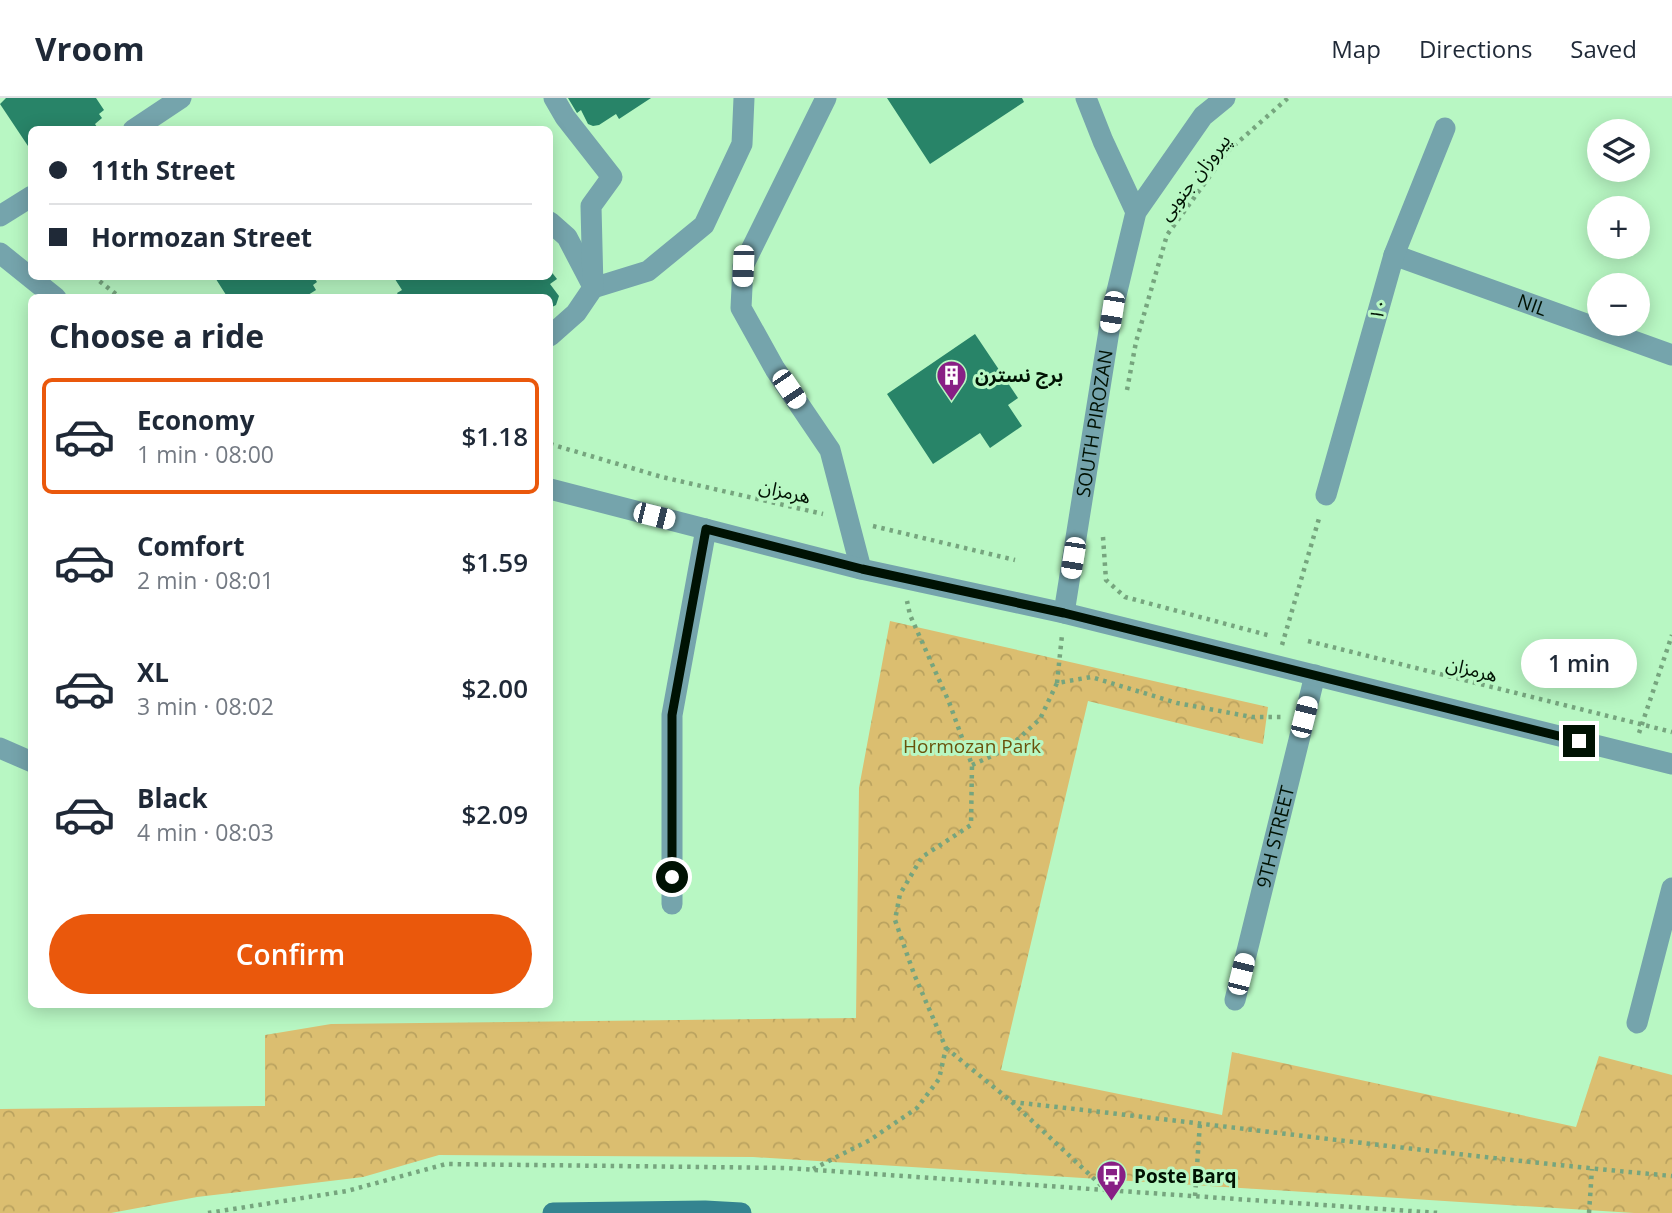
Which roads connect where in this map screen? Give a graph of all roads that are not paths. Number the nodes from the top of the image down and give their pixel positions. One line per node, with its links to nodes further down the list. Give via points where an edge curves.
1 (181, 98): 7 (street)
2 (554, 98): 17 (street, via 612,177 591,206)
3 (744, 98): 17 (street, via 742,144 704,225 648,271)
4 (826, 98): 24 (street, via 743,266 741,308 775,369 830,450)
5 (1086, 98): 10 (street)
6 (1225, 98): 10 (street, SOUTH PIROZAN, via 1203,116)
7 (139, 126)
8 (1445, 128): 14 (street, ۱۰)
9 (28, 198): 11 (street)
10 (1136, 212): 25 (street, SOUTH PIROZAN, via 1112,312)
11 (0, 216)
12 (553, 225): 17 (street, via 567,237)
13 (0, 253): 15 (street)
14 (1394, 255): 20 (street, NIL); 22 (street, ۱۰)
15 (28, 276)
16 (34, 280): 18 (street)
17 (593, 288): 19 (street, via 576,313)
18 (51, 294)
19 (553, 333)
20 (1672, 355)
21 (553, 490): 23 (street)
22 (1326, 495)
23 (706, 529): 24 (street); 31 (street, via 672,715)
24 (862, 569): 25 (street)
25 (1064, 613): 26 (street)
26 (1315, 675): 29 (street); 32 (street, 9TH STREET)
27 (0, 748): 28 (street)
28 (28, 760)
29 (1672, 764)
30 (1672, 888): 33 (street)
31 (672, 904)
32 (1235, 1000)
33 (1637, 1023)
34 (553, 1213): 35 (main road)
35 (741, 1213)

